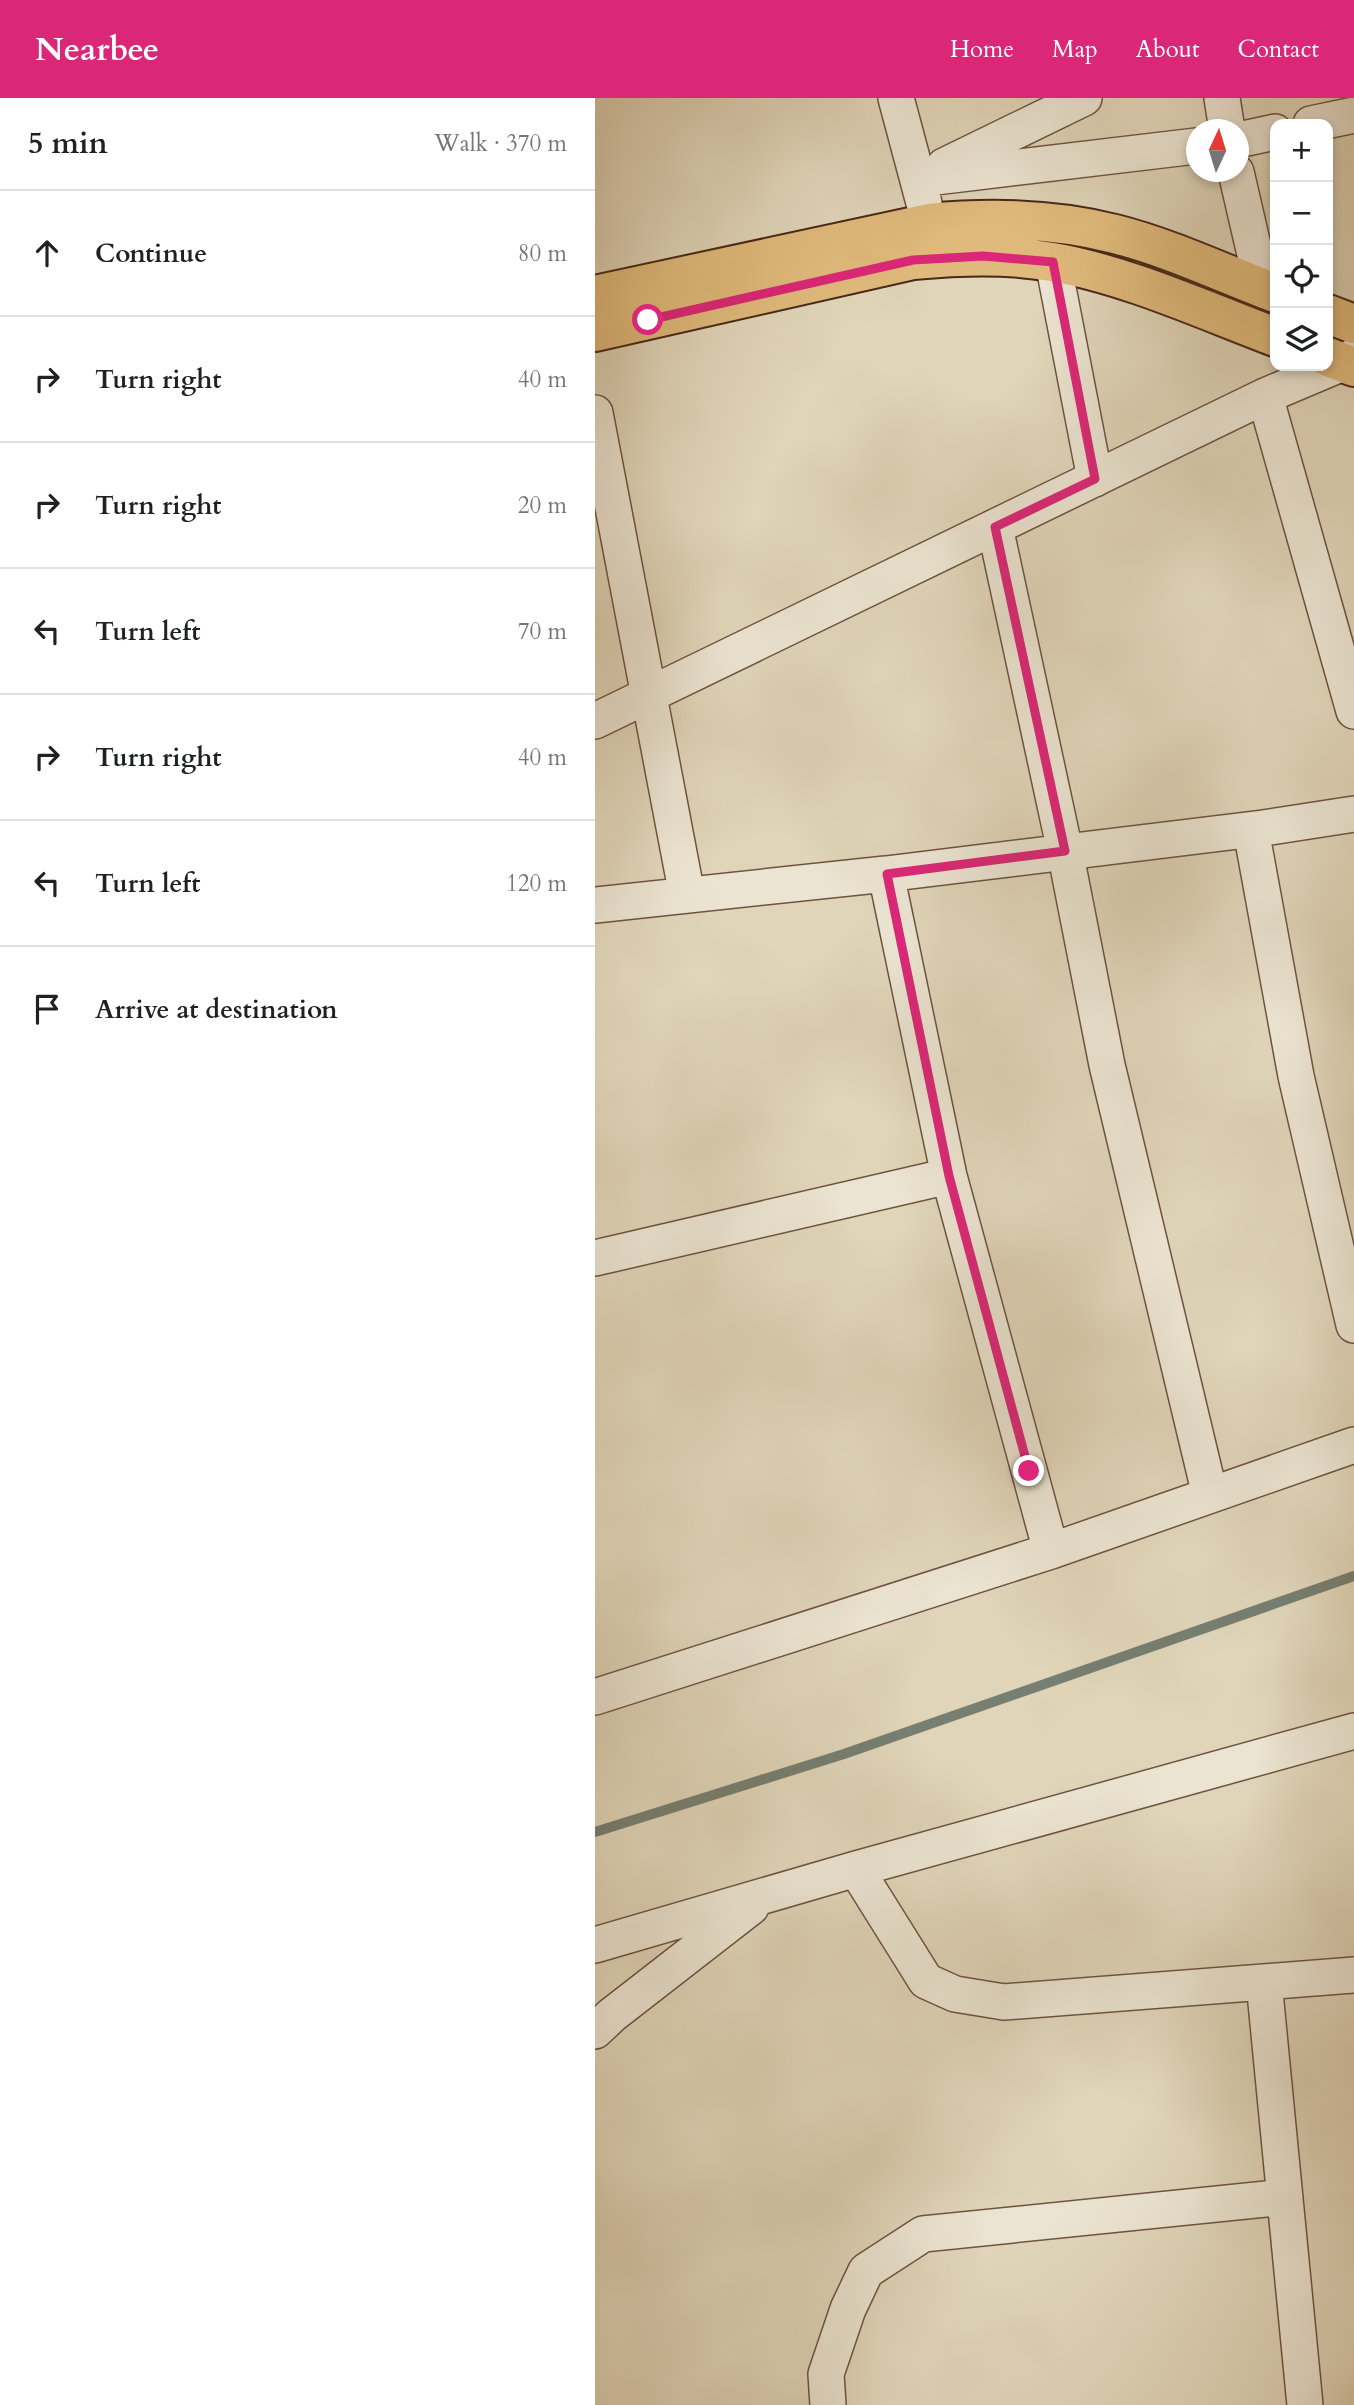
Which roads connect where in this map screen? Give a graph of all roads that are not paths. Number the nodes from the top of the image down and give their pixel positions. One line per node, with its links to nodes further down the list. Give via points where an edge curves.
1 (896, 98): 10 (street)
2 (1084, 98): 10 (street)
3 (1222, 98): 5 (street)
4 (1354, 115): 6 (street)
5 (1225, 119)
6 (1333, 119)
7 (1270, 133): 8 (street)
8 (1249, 138)
9 (1186, 147): 10 (street)
10 (919, 179): 12 (street)
11 (1239, 182): 14 (street)
12 (929, 223): 14 (main road, via 999,219 1069,224 1160,248); 15 (main road)
13 (1053, 262): 18 (main road, via 983,256 913,260); 19 (main road, via 1111,277); 23 (street)
14 (1269, 291)
15 (595, 295)
16 (1333, 316): 17 (main road)
17 (1354, 324)
18 (595, 332)
19 (1270, 335)
20 (1345, 361): 21 (street)
21 (1265, 396): 23 (street); 26 (street)
22 (595, 413): 25 (street)
23 (1095, 479): 24 (street)
24 (995, 527): 25 (street); 30 (street)
25 (647, 694): 27 (street); 32 (street)
26 (1354, 711)
27 (595, 721)
28 (1354, 814): 29 (street)
29 (1251, 830): 30 (street); 36 (street, via 1296,1076)
30 (1065, 851): 31 (street); 38 (street, via 1107,1065)
31 (887, 874): 32 (street); 34 (street)
32 (687, 895): 33 (street)
33 (595, 905)
34 (949, 1176): 35 (street); 39 (street)
35 (595, 1258)
36 (1354, 1325)
37 (1354, 1445): 38 (street)
38 (1210, 1495): 39 (street)
39 (1051, 1551): 40 (street)
40 (595, 1696)
41 (1354, 1731): 42 (street)
42 (856, 1869): 43 (street); 46 (street, via 926,1981 955,1994 1004,2002)
43 (769, 1894): 44 (street); 47 (street)
44 (595, 1945)
45 (1354, 1975): 46 (street)
46 (1264, 1982): 48 (street)
47 (595, 2031)
48 (1285, 2197): 49 (street, via 923,2234 866,2272 826,2374); 50 (street)
49 (828, 2405)
50 (1305, 2405)

